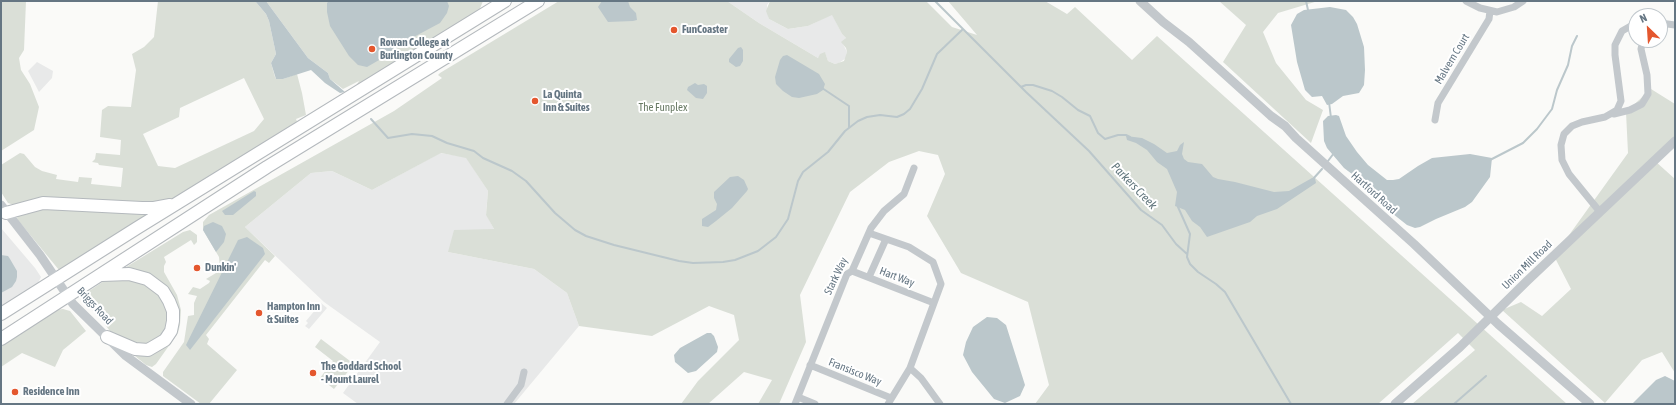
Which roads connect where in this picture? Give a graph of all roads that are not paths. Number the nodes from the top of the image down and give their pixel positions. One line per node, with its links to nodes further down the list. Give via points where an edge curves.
1 (505, 1): 13 (highway)
2 (538, 1): 19 (highway, via 267,167)
3 (1140, 1): 25 (street, Hartford Road, via 1285,126)
4 (1466, 1): 6 (street)
5 (1524, 1): 6 (street, via 1508,9)
6 (1490, 11): 10 (street, Malvern Court, via 1489,19 1438,103)
7 (1628, 26): 9 (street, via 1622,31 1615,45 1621,101 1618,110)
8 (1641, 48): 9 (street, via 1648,94 1642,104)
9 (1610, 115): 15 (street, via 1572,126 1564,134 1561,145 1562,160 1569,174)
10 (1435, 120)
11 (1675, 141): 15 (street, Union Mill Road)
12 (914, 168): 16 (street, Stark Way, via 904,194 884,211)
13 (179, 202): 14 (highway, via 154,208 48,202); 21 (highway)
14 (3, 211): 21 (street, Briggs Road, via 40,255)
15 (1600, 212): 25 (street, Union Mill Road)
16 (869, 233): 17 (street); 18 (street, Stark Way)
17 (886, 239): 20 (street); 23 (street, via 909,247 933,262 941,284)
18 (852, 271): 20 (street, Hart Way); 28 (street, Stark Way, via 846,274)
19 (101, 275): 22 (highway); 26 (highway, via 129,274 147,279 163,291 173,311 168,336 148,350 135,348)
20 (869, 278): 23 (street, Hart Way)
21 (56, 279): 22 (street, Briggs Road); 24 (highway)
22 (68, 296): 26 (street, Briggs Road); 27 (highway)
23 (934, 303): 29 (street)
24 (1, 314)
25 (1491, 317): 37 (street, Union Mill Road); 38 (street, Hartford Road)
26 (107, 337): 33 (street, Briggs Road, via 132,361)
27 (1, 339)
28 (810, 365): 31 (street, Stark Way); 32 (street, Fransisco Way)
29 (910, 368): 32 (street); 36 (street, via 921,378)
30 (524, 372): 34 (street, via 521,385)
31 (796, 401): 35 (street)
32 (890, 401)
33 (191, 404)
34 (507, 404)
35 (815, 404)
36 (940, 404)
37 (1394, 404)
38 (1590, 404)

